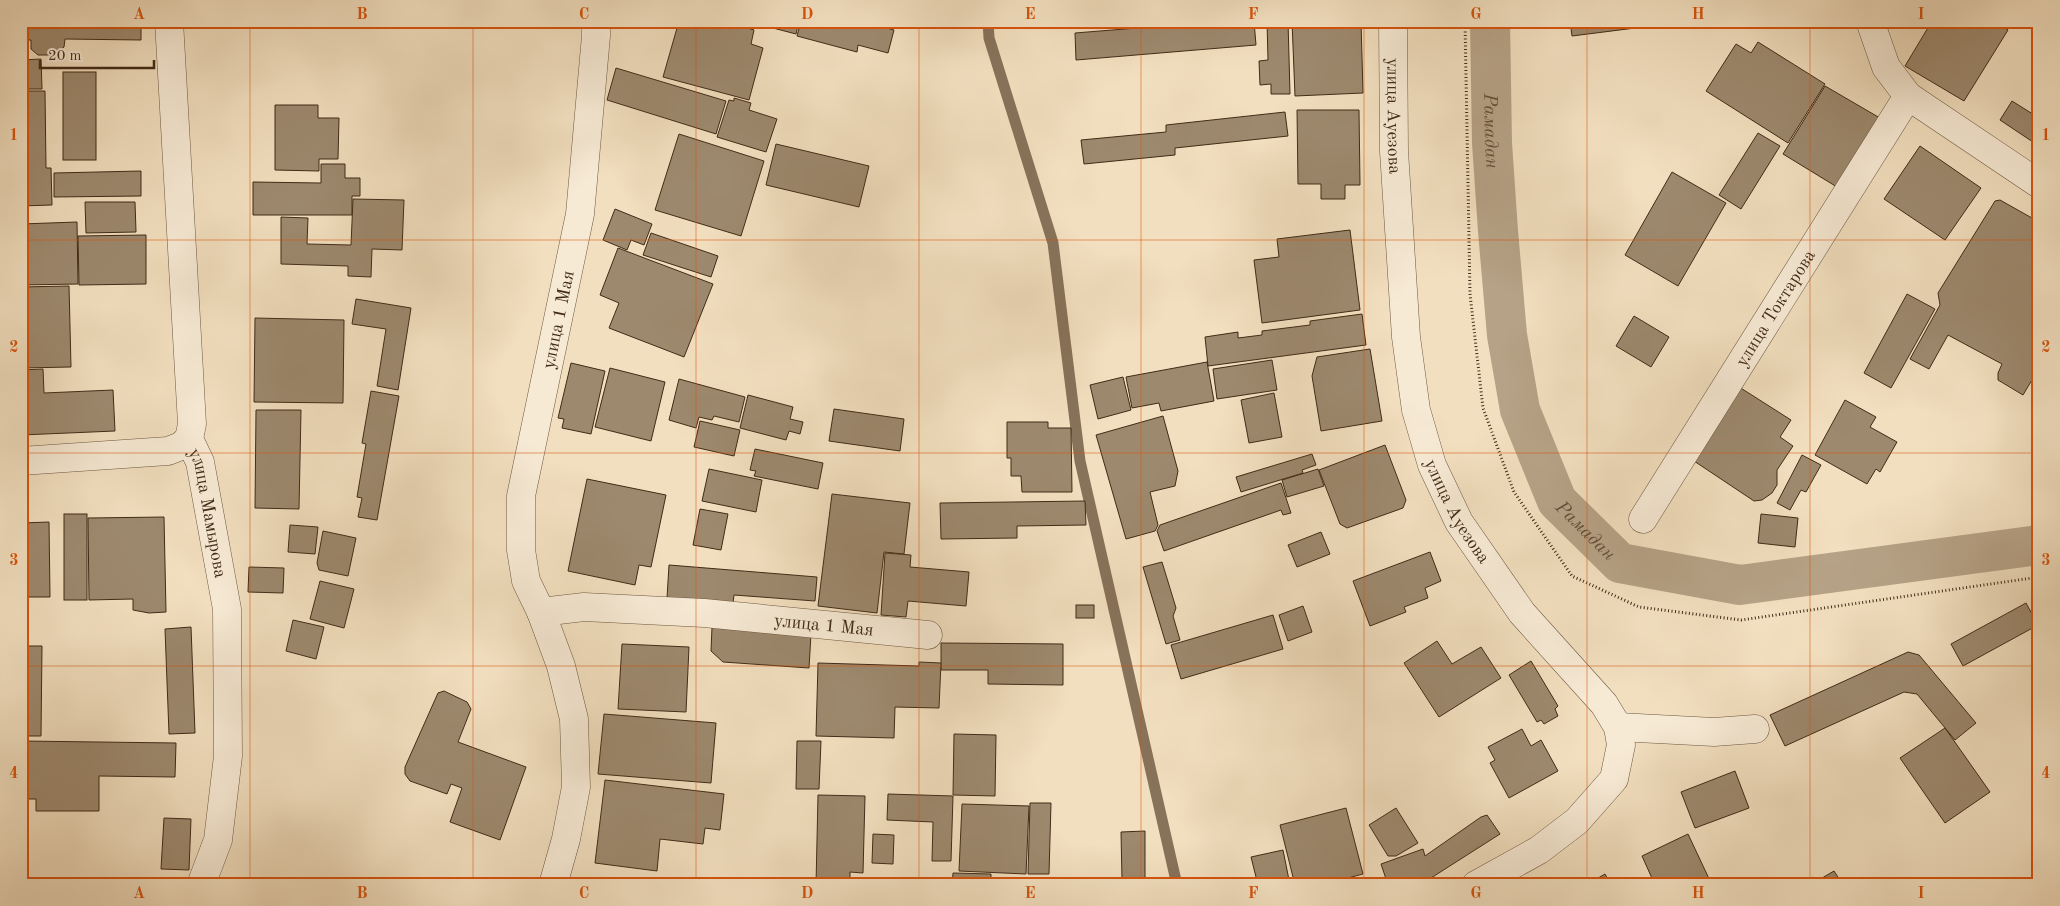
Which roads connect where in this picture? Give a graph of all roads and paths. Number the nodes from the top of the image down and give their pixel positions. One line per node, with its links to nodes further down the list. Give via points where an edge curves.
1 (169, 21): 8 (street, улица Мамырова, via 192,424)
2 (596, 21): 12 (street, улица 1 Мая, via 580,214 520,496 520,550 526,581)
3 (1393, 21): 14 (street, улица Ауезова, via 1394,151 1406,337 1416,410 1432,465 1459,522 1522,613 1604,704)
4 (1465, 21): 11 (path, via 1470,294 1484,408 1514,492 1572,576 1638,607 1740,620)
5 (1870, 21): 6 (street, via 1886,67)
6 (1908, 96): 7 (street); 10 (street, улица Токтарова)
7 (2039, 184)
8 (188, 439): 9 (street, via 168,451); 16 (street, улица Мамырова, via 200,462 227,609 228,756 218,840)
9 (21, 461)
10 (1643, 520)
11 (2039, 577)
12 (541, 612): 13 (street, улица 1 Мая, via 584,607 704,613); 17 (street, улица 1 Мая, via 561,666 574,719 576,755 576,787)
13 (928, 636)
14 (1618, 727): 15 (street, via 1714,732); 18 (street, улица Ауезова, via 1622,745 1619,764 1605,791 1577,822 1539,850)
15 (1755, 729)
16 (201, 885)
17 (553, 885)
18 (1476, 885)

